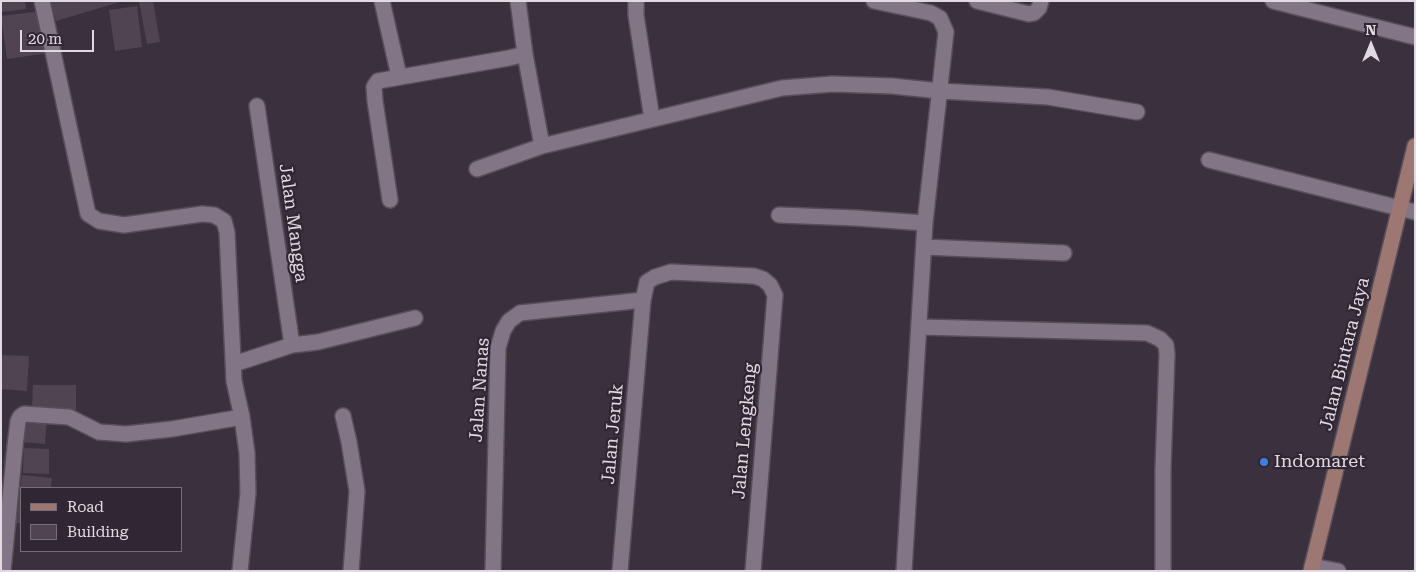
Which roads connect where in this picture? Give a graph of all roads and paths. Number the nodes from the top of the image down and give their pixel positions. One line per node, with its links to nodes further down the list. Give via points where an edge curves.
1 (42, 1): 30 (street, via 88,214 98,221 124,226 202,214 214,215 224,221)
2 (382, 1): 11 (street)
3 (518, 1): 10 (street)
4 (636, 1): 15 (street)
5 (874, 1): 12 (street, via 932,13 940,18 946,32)
6 (977, 1): 7 (street, via 1029,14 1039,8)
7 (1041, 1)
8 (1273, 1): 9 (street)
9 (1415, 36)
10 (525, 54): 11 (street); 16 (street)
11 (399, 76): 20 (street, via 378,81 374,87)
12 (940, 92): 14 (street, via 1048,97); 15 (street, via 833,84 782,88); 23 (street)
13 (256, 106): 29 (street, Jalan Mangga)
14 (1137, 112)
15 (652, 119): 16 (street)
16 (542, 146): 19 (street)
17 (1415, 146): 21 (street, Jalan Bintara Jaya)
18 (1209, 160): 21 (street)
19 (477, 169)
20 (390, 200)
21 (1408, 211): 34 (street, Jalan Bintara Jaya)
22 (779, 215): 23 (street)
23 (925, 223): 24 (street)
24 (924, 246): 25 (street); 28 (street)
25 (1064, 253)
26 (643, 300): 38 (street, Jalan Nanas, via 520,313 508,321 498,348); 39 (street, Jalan Jeruk); 40 (street, Jalan Lengkeng, via 648,282 671,272 754,276 770,285 775,295)
27 (414, 318): 29 (street, via 318,342)
28 (920, 328): 41 (street); 42 (street, via 1147,333 1160,339 1166,345 1167,354)
29 (292, 345): 30 (street)
30 (234, 364): 31 (street, via 234,381)
31 (242, 416): 33 (street, via 126,434 99,432 69,417 24,414 18,421); 36 (street, via 248,493)
32 (343, 416): 37 (street, via 357,492)
33 (4, 529): 35 (street)
34 (1311, 568): 43 (street)
35 (3, 571)
36 (240, 571)
37 (351, 571)
38 (493, 571)
39 (620, 571)
40 (753, 571)
41 (904, 571)
42 (1163, 571)
43 (1338, 571)

